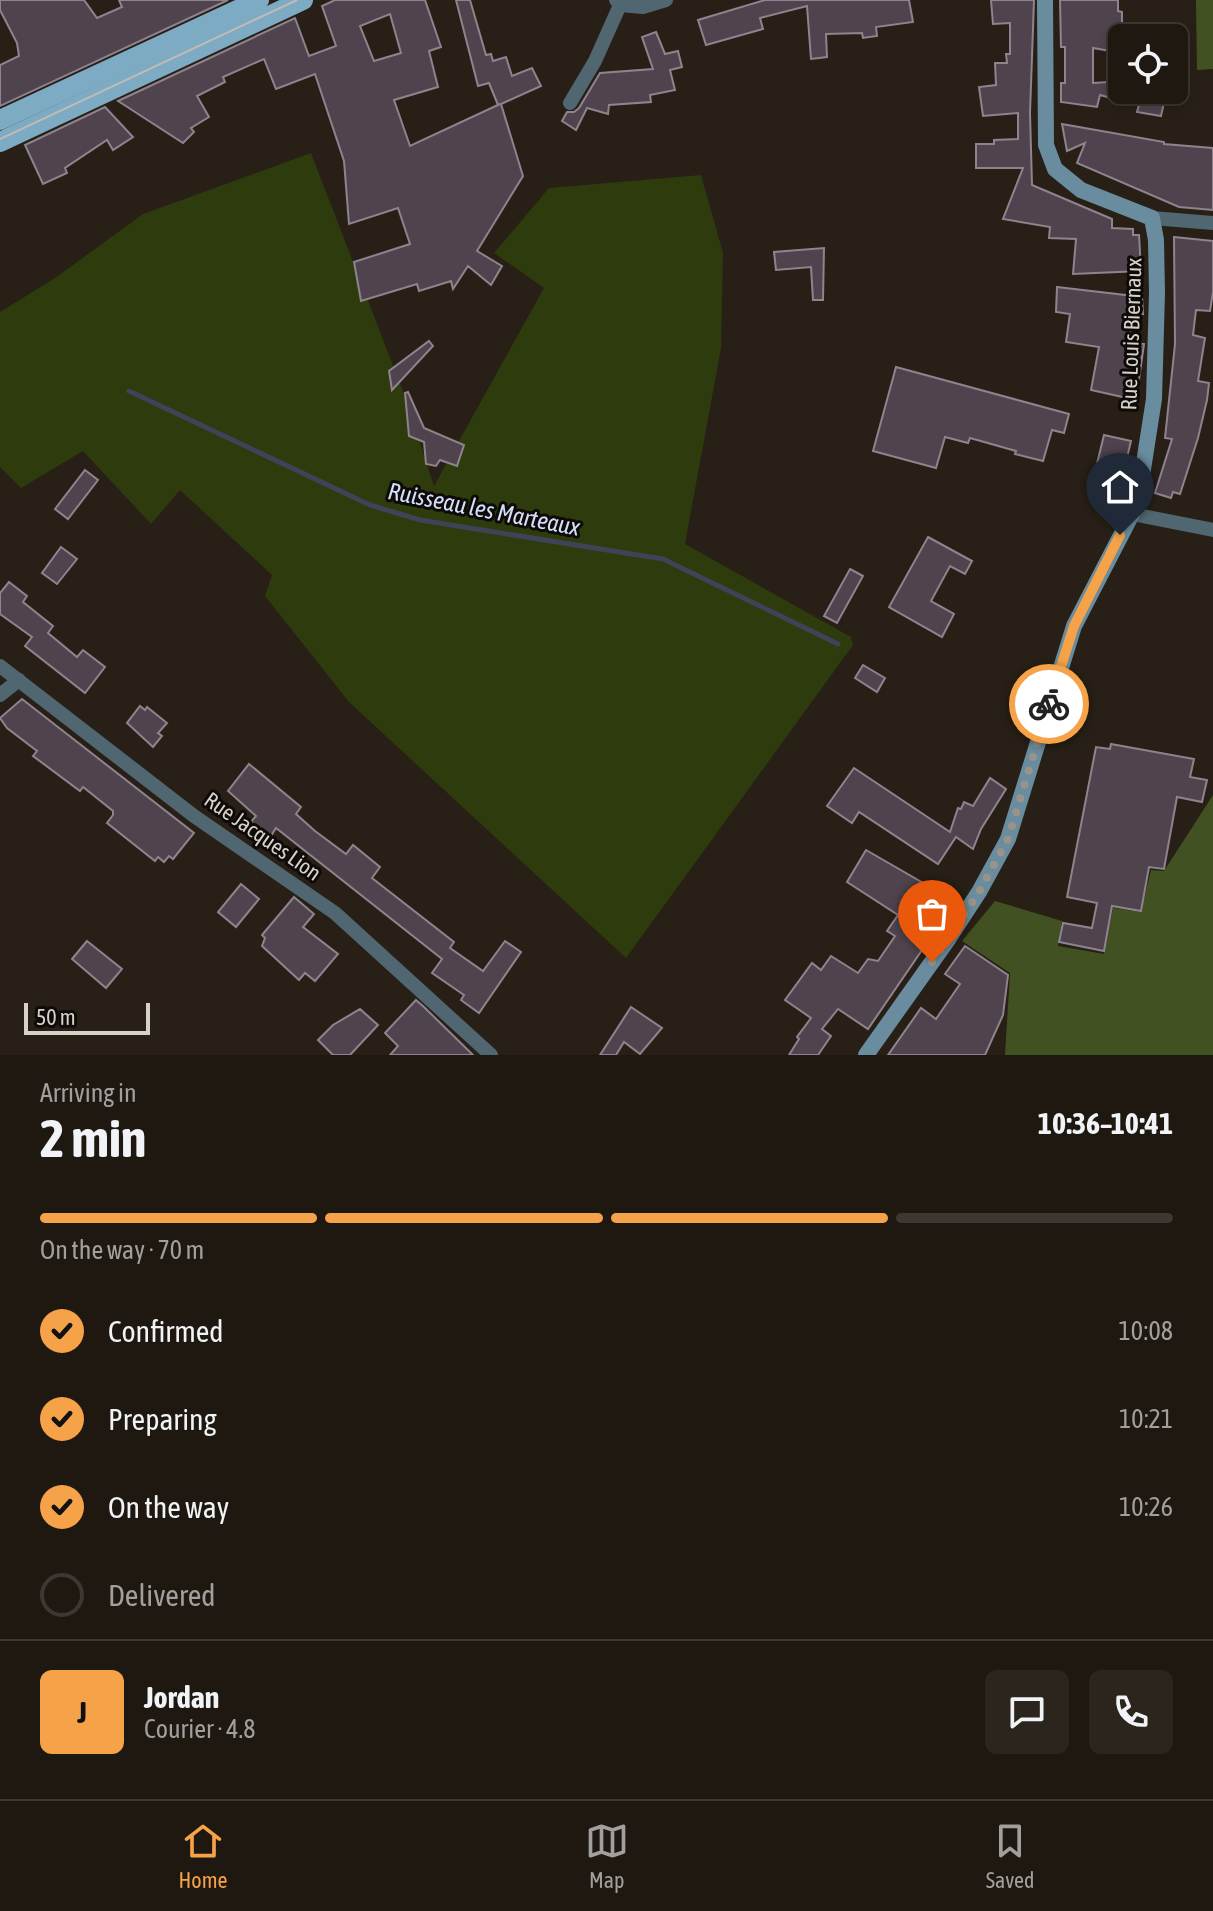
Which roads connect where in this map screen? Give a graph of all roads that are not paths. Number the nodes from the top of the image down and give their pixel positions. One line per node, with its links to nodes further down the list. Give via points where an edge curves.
1 (259, 0): 7 (main road)
2 (303, 0): 8 (main road)
3 (666, 0): 5 (street, via 643,7)
4 (1045, 0): 9 (street, via 1046,145 1055,169 1081,190)
5 (618, 2): 6 (street, via 595,61)
6 (570, 103)
7 (0, 120)
8 (0, 142)
9 (1152, 218): 10 (street); 11 (street, Rue Louis Biernaux, via 1155,385)
10 (1213, 223)
11 (1132, 514): 12 (street); 17 (street, Rue Louis Biernaux, via 1074,626 1008,839 949,938)
12 (1213, 530)
13 (0, 666): 14 (street, Rue Jacques Lion)
14 (19, 680): 15 (street); 16 (street, Rue Jacques Lion, via 194,816 335,913)
15 (0, 695)
16 (491, 1055)
17 (866, 1055)

